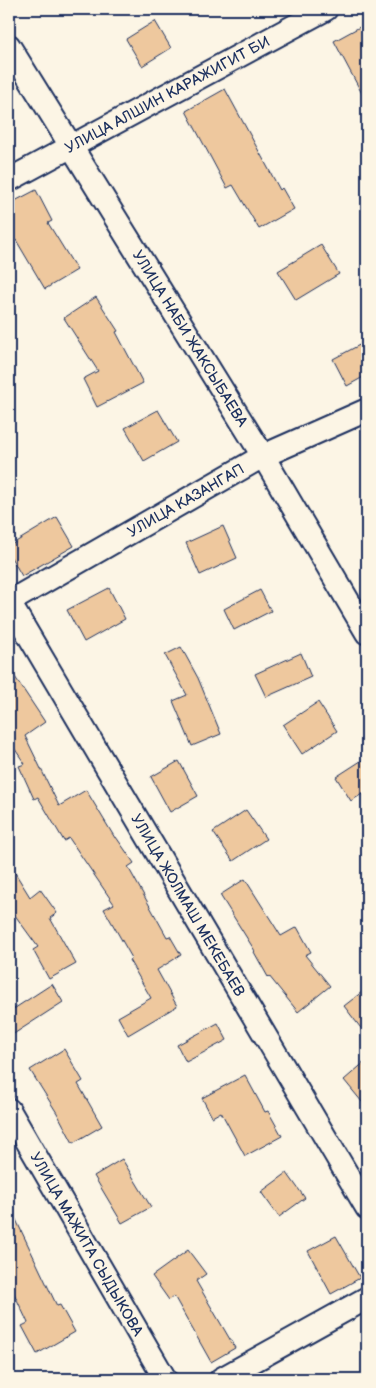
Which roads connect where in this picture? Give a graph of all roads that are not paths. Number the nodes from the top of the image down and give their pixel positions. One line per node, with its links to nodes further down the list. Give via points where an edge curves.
1 (326, 9): 3 (street, УЛИЦА АЛШИН КАРАЖИГИТ БИ)
2 (9, 46): 3 (street, УЛИЦА НАБИ ЖАКСЫБАЕВА)
3 (71, 147): 4 (street, УЛИЦА АЛШИН КАРАЖИГИТ БИ); 6 (street, УЛИЦА НАБИ ЖАКСЫБАЕВА)
4 (9, 180)
5 (367, 410): 6 (street, УЛИЦА КАЗАНГАП)
6 (263, 456): 7 (street, УЛИЦА КАЗАНГАП); 8 (street, УЛИЦА НАБИ ЖАКСЫБАЕВА)
7 (9, 602): 10 (street, УЛИЦА ЖОЛМАШ МЕКЕБАЕВ)
8 (367, 633)
9 (9, 1110): 12 (street, УЛИЦА МАЖИТА СЫДЫКОВА)
10 (367, 1208)
11 (367, 1298): 13 (street)
12 (165, 1379)
13 (221, 1379)

